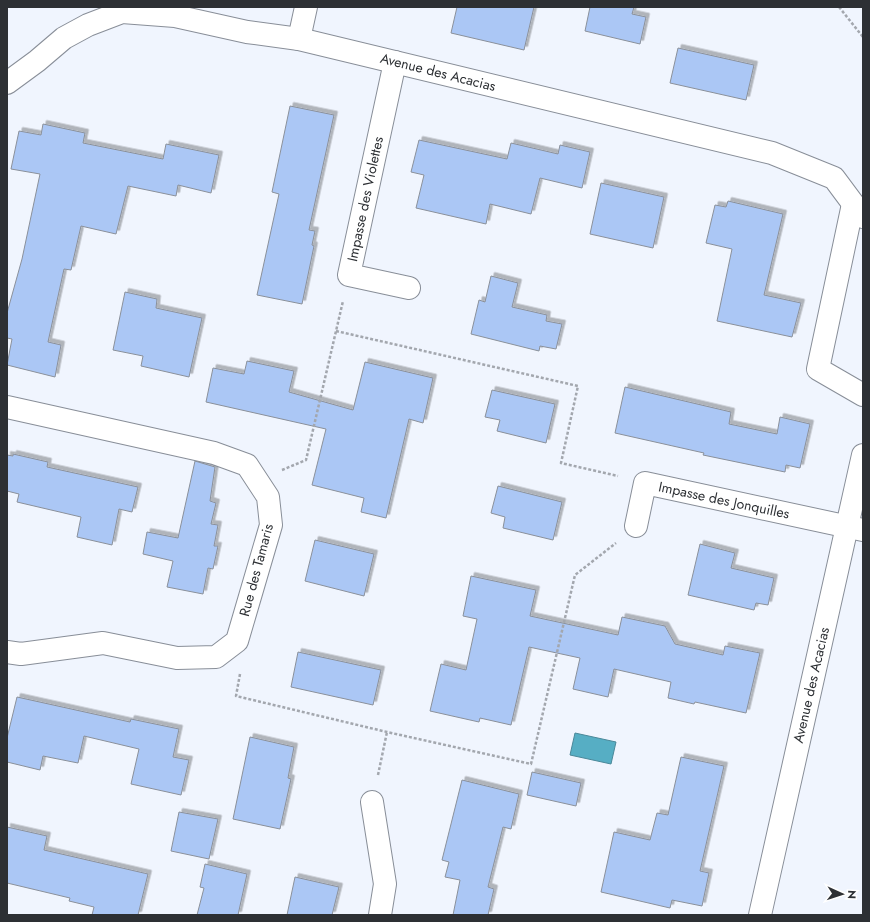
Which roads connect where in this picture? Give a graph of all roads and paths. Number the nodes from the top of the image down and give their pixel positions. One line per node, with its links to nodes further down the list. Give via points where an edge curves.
1 (306, 7): 4 (street)
2 (839, 7): 3 (path)
3 (863, 37)
4 (299, 39): 5 (street, Avenue des Acacias); 6 (street, Avenue des Acacias, via 247,32 175,16 122,12 88,24 64,38)
5 (395, 62): 7 (street, Avenue des Acacias, via 772,153 834,178); 8 (street, Impasse des Violettes)
6 (7, 83)
7 (858, 211): 11 (street, via 818,369)
8 (349, 275): 9 (street, Impasse des Violettes); 10 (path)
9 (409, 288)
10 (336, 331): 14 (path, via 306,460); 15 (path, via 578,386 561,463)
11 (863, 395)
12 (7, 407): 18 (street, Rue des Tamaris, via 214,453 246,465 268,497 271,525 237,641 216,657 177,658 103,642 21,654)
13 (863, 455): 17 (street, Avenue des Acacias)
14 (282, 470)
15 (645, 482): 16 (street, Impasse des Jonquilles); 17 (street, Impasse des Jonquilles)
16 (636, 526): 20 (path, via 575,575 531,764)
17 (855, 528): 23 (street, Avenue des Acacias)
18 (7, 652)
19 (241, 669): 20 (path, via 236,696)
20 (387, 732): 21 (path)
21 (372, 802): 22 (street, via 384,884)
22 (380, 915)
23 (760, 915)

